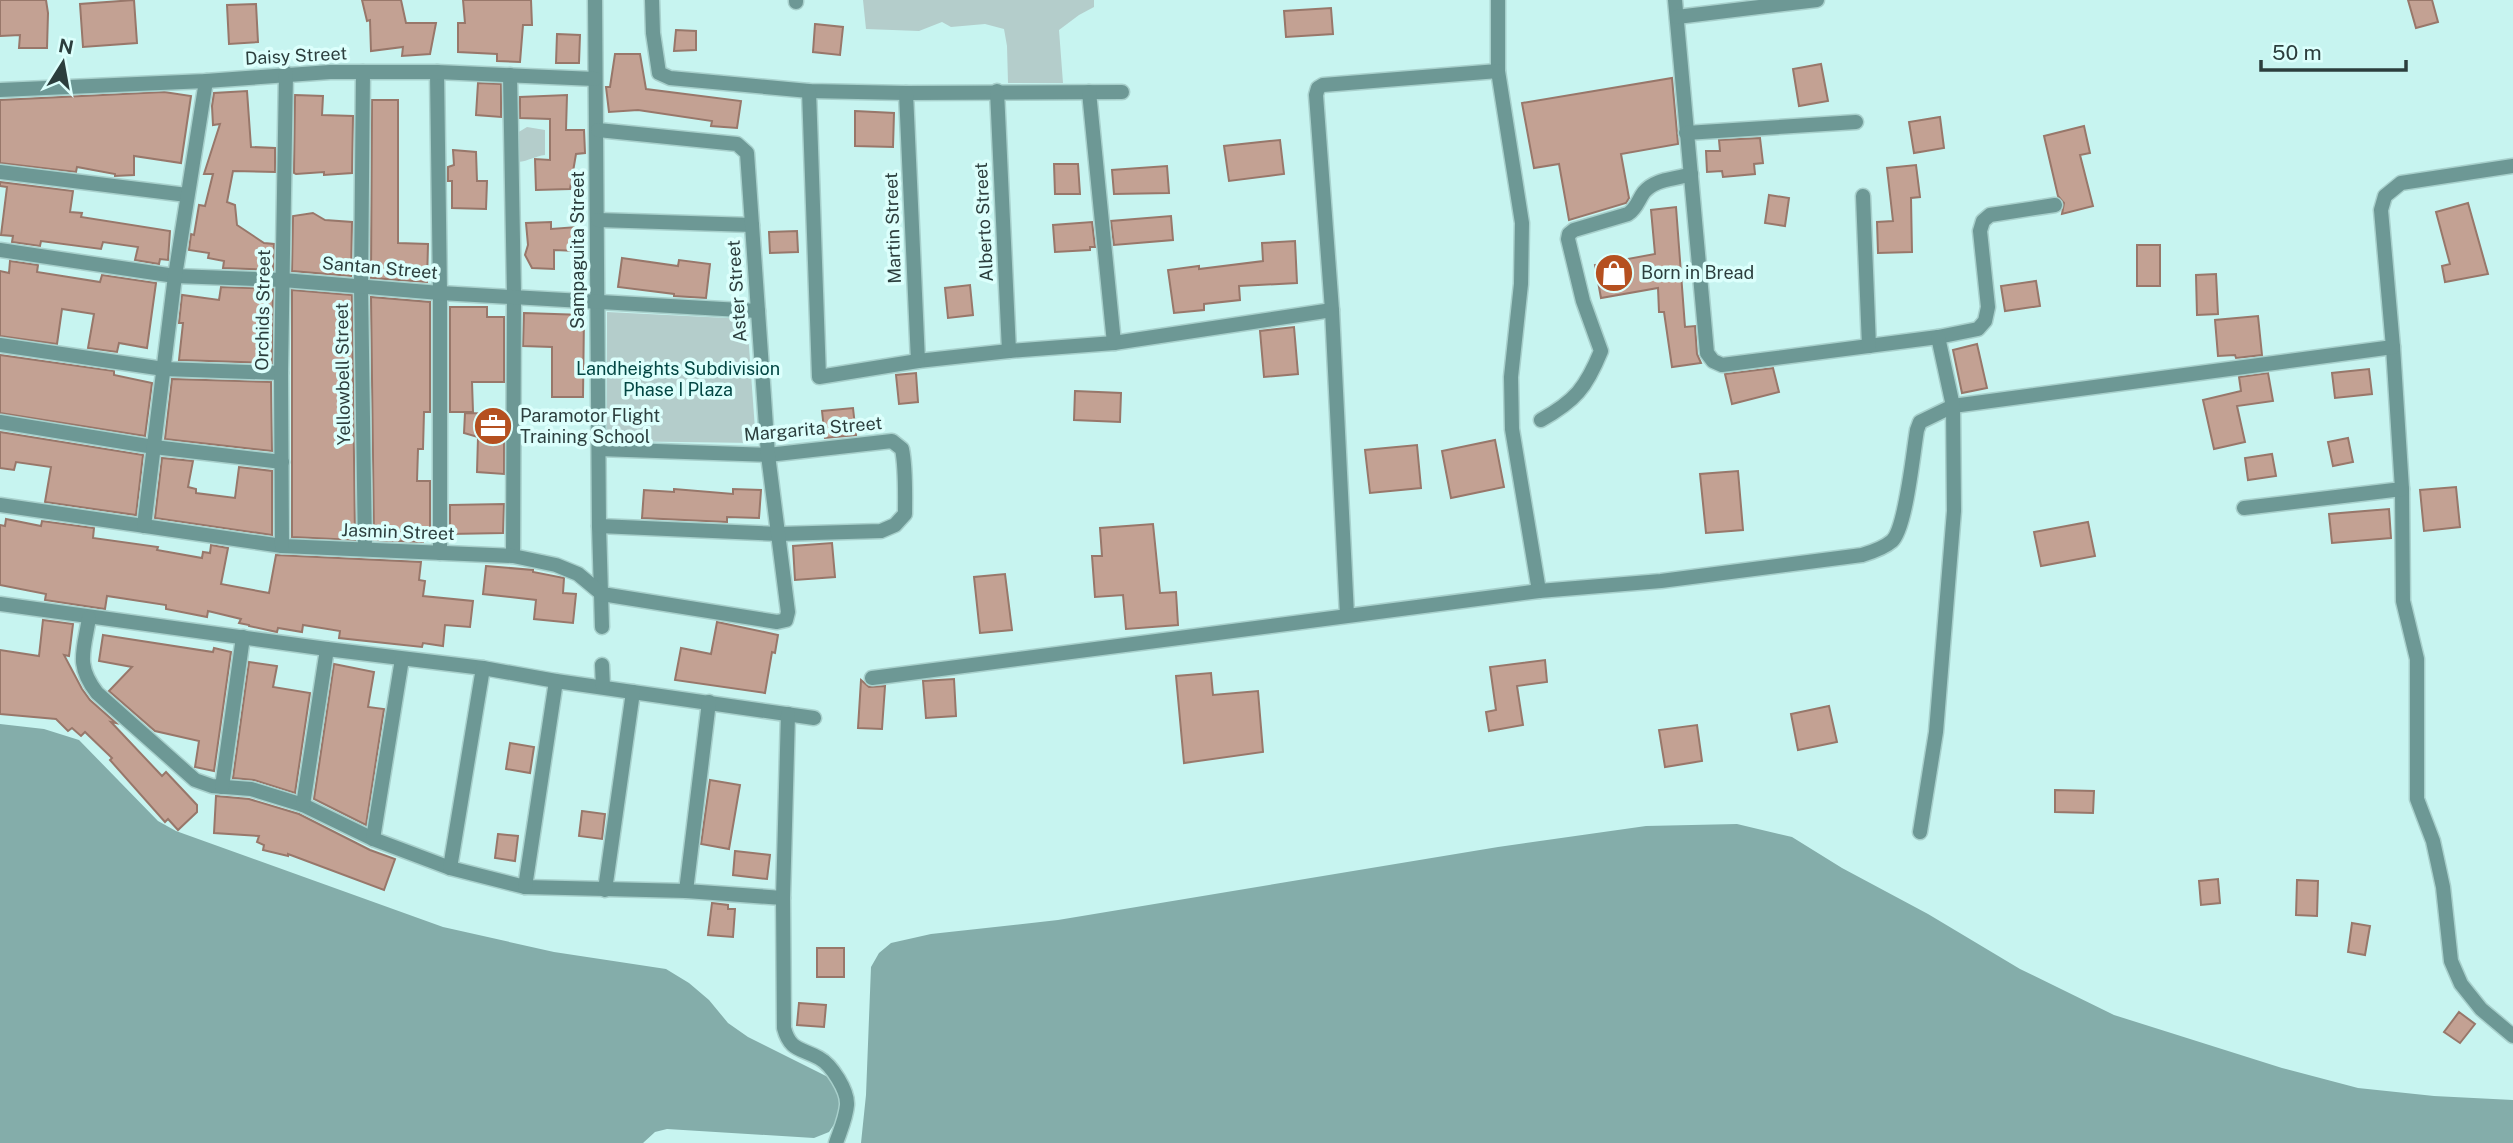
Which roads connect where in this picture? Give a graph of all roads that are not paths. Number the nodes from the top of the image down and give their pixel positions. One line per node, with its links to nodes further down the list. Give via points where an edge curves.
1 (595, 0): 12 (street, Sampaguita Street)
2 (652, 0): 15 (street, via 659,72 670,78)
3 (1498, 0): 7 (street)
4 (1675, 0): 6 (street)
5 (1817, 0): 6 (street)
6 (1677, 17): 22 (street)
7 (1498, 71): 38 (street, via 1318,88); 66 (street, via 1522,223 1511,377 1512,429)
8 (363, 72): 9 (street, Daisy Street); 10 (street, Daisy Street); 34 (street, Yellowbell Street)
9 (437, 72): 11 (street, Daisy Street); 35 (street)
10 (286, 74): 13 (street, Daisy Street); 33 (street, Orchids Street)
11 (510, 75): 12 (street, Daisy Street); 36 (street)
12 (595, 79): 21 (street, Sampaguita Street)
13 (206, 80): 14 (street, Daisy Street); 26 (street)
14 (0, 90)
15 (809, 91): 19 (street); 46 (street, via 819,377)
16 (998, 91): 17 (street); 19 (street); 45 (street, Alberto Street)
17 (1089, 92): 18 (street); 41 (street)
18 (1122, 92)
19 (906, 93): 46 (street, Martin Street)
20 (1856, 122): 22 (street)
21 (597, 130): 29 (street, Sampaguita Street); 30 (street, Aster Street, via 737,144 747,153)
22 (1686, 133): 25 (street)
23 (2513, 166): 44 (street, via 2401,183 2385,196 2381,210)
24 (0, 172): 26 (street)
25 (1691, 174): 43 (street, via 1707,353 1713,361 1722,365); 50 (street, via 1660,181 1645,191 1628,214 1569,234 1583,302 1601,351 1589,380 1564,407)
26 (187, 195): 32 (street)
27 (1863, 197): 43 (street)
28 (2055, 205): 40 (street, via 1990,215 1983,221 1980,232 1988,307 1984,321 1978,329)
29 (598, 220): 30 (street); 37 (street, Sampaguita Street)
30 (752, 225): 39 (street, Aster Street)
31 (0, 250): 32 (street, Santan Street)
32 (175, 276): 33 (street, Santan Street); 47 (street)
33 (284, 280): 34 (street, Santan Street); 48 (street, Orchids Street)
34 (361, 286): 35 (street, Santan Street); 63 (street, Yellowbell Street)
35 (440, 293): 36 (street, Santan Street); 64 (street)
36 (514, 295): 37 (street, Santan Street); 65 (street)
37 (597, 302): 39 (street, Santan Street); 53 (street, Sampaguita Street)
38 (1332, 310): 41 (street); 69 (street)
39 (758, 311): 54 (street, Aster Street)
40 (1938, 337): 43 (street); 49 (street)
41 (1114, 343): 45 (street)
42 (0, 345): 47 (street)
43 (1868, 346)
44 (2393, 348): 49 (street); 56 (street)
45 (1009, 351): 46 (street)
46 (918, 361)
47 (164, 369): 48 (street); 52 (street)
48 (281, 373): 55 (street, Orchids Street)
49 (1953, 407): 66 (street, via 1920,422 1902,521 1894,539 1882,548 1849,557 1661,581); 87 (street, via 1954,511 1936,732)
50 (1541, 420)
51 (0, 422): 52 (street)
52 (154, 447): 55 (street); 59 (street)
53 (599, 449): 54 (street, Margarita Street); 60 (street, Sampaguita Street)
54 (768, 455): 61 (street, Aster Street); 61 (street, Margarita Street, via 892,441 902,449 905,463 905,514 895,525 881,531)
55 (282, 462): 62 (street, Orchids Street)
56 (2402, 489): 58 (street); 94 (street, via 2403,601 2417,659 2417,799 2433,841 2451,961 2460,984)
57 (0, 505): 59 (street, Jasmin Street)
58 (2244, 508)
59 (144, 526): 62 (street, Jasmin Street)
60 (599, 526): 61 (street, Margarita Street); 67 (street, Sampaguita Street)
61 (779, 534): 71 (street, Aster Street)
62 (282, 546): 63 (street, Jasmin Street)
63 (365, 549): 64 (street, Jasmin Street)
64 (440, 552): 65 (street, Jasmin Street)
65 (513, 556): 67 (street, Jasmin Street, via 578,574)
66 (1539, 591): 69 (street)
67 (602, 594): 71 (street, Jasmin Street); 72 (street, Sampaguita Street)
68 (0, 604): 70 (street)
69 (1347, 615): 78 (street)
70 (89, 618): 73 (street); 85 (street, via 82,667 85,678 188,775)
71 (786, 620)
72 (602, 626)
73 (243, 638): 74 (street); 85 (street)
74 (327, 649): 75 (street); 86 (street)
75 (402, 659): 77 (street); 88 (street)
76 (602, 665): 80 (street)
77 (483, 668): 79 (street); 89 (street)
78 (872, 678)
79 (556, 681): 80 (street); 90 (street)
80 (603, 687): 81 (street)
81 (633, 692): 82 (street); 91 (street)
82 (709, 702): 83 (street); 92 (street)
83 (788, 714): 84 (street); 93 (street)
84 (814, 718)
85 (222, 787): 86 (street, via 251,789)
86 (303, 805): 88 (street)
87 (1920, 832)
88 (373, 839): 89 (street)
89 (450, 867): 90 (street)
90 (525, 887): 91 (street)
91 (605, 891): 92 (street)
92 (686, 891): 93 (street)
93 (783, 898): 95 (street, via 784,1028 787,1041 822,1059 839,1082 847,1103)
94 (2513, 1036)
95 (836, 1143)

